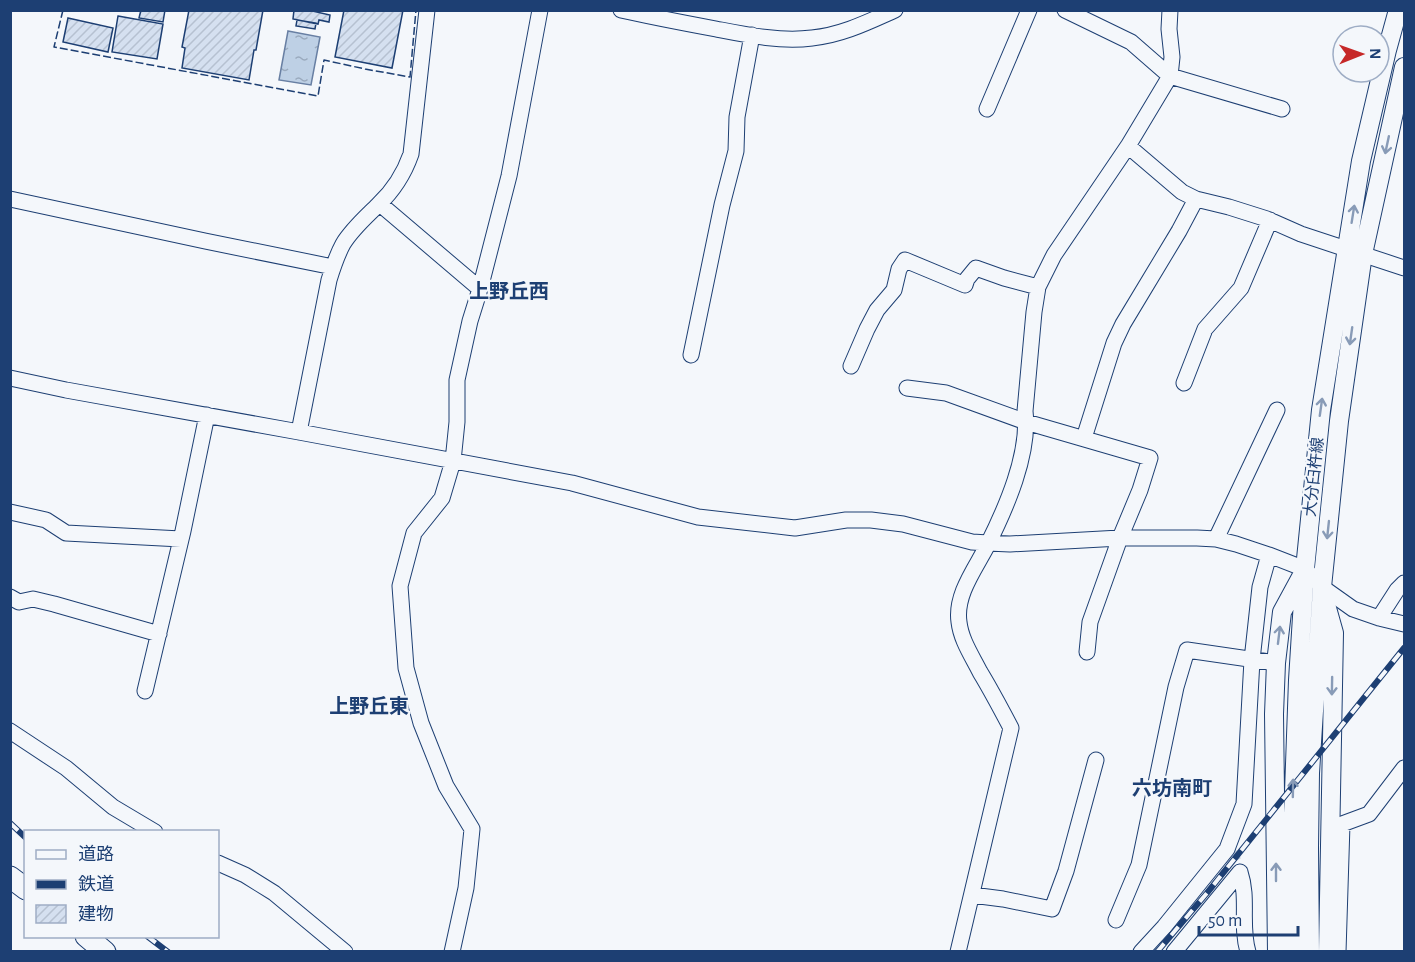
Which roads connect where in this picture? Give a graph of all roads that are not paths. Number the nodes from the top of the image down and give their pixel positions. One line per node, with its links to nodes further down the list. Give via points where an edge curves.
1 (427, 10): 18 (street, via 411,154 402,177)
2 (540, 10): 24 (street, via 509,176)
3 (621, 10): 9 (street)
4 (1029, 10): 13 (street)
5 (1065, 10): 11 (street, via 1131,42)
6 (1170, 10): 11 (street)
7 (1398, 10): 20 (main road, 大分臼杵線, one-way to 7, via 1361,161)
8 (891, 11): 9 (street, via 822,37)
9 (752, 35): 25 (street, via 737,117 736,151)
10 (1404, 67): 12 (main road, 大分臼杵線)
11 (1170, 76): 14 (street); 15 (street)
12 (1400, 108): 20 (main road, 大分臼杵線, one-way to 20)
13 (987, 109)
14 (1282, 109)
15 (1128, 146): 17 (street, via 1182,192); 23 (street, via 1054,255)
16 (10, 199): 21 (street)
17 (1196, 199): 19 (street); 34 (street, via 1114,343)
18 (380, 204): 21 (street, via 350,234); 24 (street)
19 (1270, 220): 20 (street); 28 (street, via 1241,288 1205,328)
20 (1355, 252): 22 (street); 42 (main road, 大分臼杵線, one-way to 20, via 1321,410); 44 (main road, 大分臼杵線, one-way to 44)
21 (333, 267): 33 (street)
22 (1404, 268)
23 (1038, 287): 26 (street, via 976,268 965,285 905,260 894,290 877,310); 32 (street)
24 (480, 289): 35 (street, via 457,380)
25 (691, 355)
26 (851, 366)
27 (10, 378): 31 (street)
28 (1184, 383)
29 (907, 388): 32 (street, via 946,393)
30 (1277, 410): 39 (street)
31 (207, 415): 33 (street); 38 (street)
32 (1026, 422): 34 (street); 40 (street, via 1014,483)
33 (299, 432): 35 (street)
34 (1083, 438): 37 (street, via 1150,458)
35 (453, 461): 40 (street, via 572,483 698,517 795,528 871,520); 67 (street, via 442,498 414,533 400,586 406,668 421,723 446,786 472,830 466,888)
36 (10, 512): 38 (street, via 46,520 66,533)
37 (1120, 538): 39 (street); 40 (street); 49 (street, via 1090,622)
38 (181, 539): 48 (street)
39 (1216, 539): 41 (street)
40 (988, 543): 61 (street, via 962,594 958,619 962,637 1011,728)
41 (1269, 555): 42 (street); 50 (street, via 1260,587)
42 (1305, 569): 44 (street); 51 (main road, one-way to 42, via 1282,612); 73 (main road, 大分臼杵線, one-way to 42, via 1293,772)
43 (1404, 583): 46 (street)
44 (1322, 587): 46 (street, via 1353,609); 62 (main road, one-way to 62, via 1334,633); 74 (main road, 大分臼杵線, via 1310,773)
45 (10, 597): 48 (street, via 19,602 33,599 54,604)
46 (1379, 618): 47 (street)
47 (1404, 624)
48 (159, 634): 52 (street)
49 (1087, 652)
50 (1252, 660): 51 (street); 63 (street, via 1187,650 1139,865); 69 (street, via 1245,804 1227,849)
51 (1276, 663): 72 (main road, one-way to 51)
52 (145, 691)
53 (10, 731): 57 (street, via 66,768 113,807)
54 (1096, 760): 61 (street, via 1052,909)
55 (1404, 768): 56 (street)
56 (1397, 789): 62 (street, via 1369,814 1342,824)
57 (153, 830)
58 (219, 863): 65 (street, via 274,893)
59 (10, 877): 60 (highway)
60 (24, 888)
61 (972, 894): 68 (street)
62 (1334, 900): 75 (main road); 76 (street)
63 (1116, 920)
64 (89, 938): 66 (highway)
65 (339, 949)
66 (105, 951)
67 (453, 951)
68 (958, 951)
69 (1140, 951)
70 (1174, 951): 71 (street, via 1240,872 1245,891)
71 (1248, 951)
72 (1277, 951)
73 (1293, 951)
74 (1310, 951)
75 (1328, 951)
76 (1338, 951)

